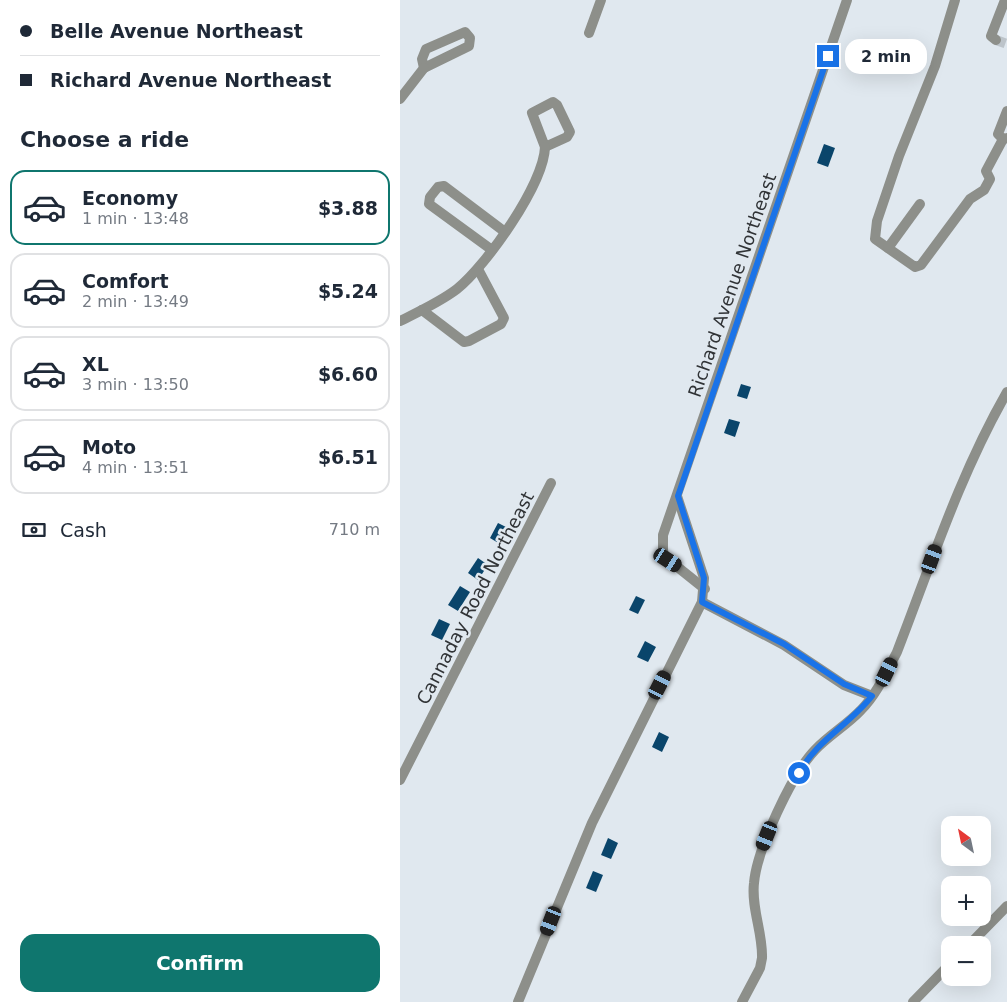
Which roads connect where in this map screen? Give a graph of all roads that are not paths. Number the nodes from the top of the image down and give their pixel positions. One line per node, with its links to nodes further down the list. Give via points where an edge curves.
1 (601, 0): 5 (street)
2 (846, 0): 21 (street, Richard Avenue Northeast)
3 (956, 0): 14 (street, via 877,221 875,239)
4 (1005, 0): 6 (street)
5 (589, 33)
6 (993, 38)
7 (424, 68): 7 (street, via 469,46 468,34 429,46 423,54); 8 (street)
8 (400, 98)
9 (1007, 111): 10 (street, via 998,130)
10 (1005, 139): 14 (street, via 986,171 990,179 984,190 970,199 921,265 915,267)
11 (545, 147): 11 (street, via 532,113 553,102 570,132 567,138); 13 (street, via 534,183)
12 (920, 204): 14 (street)
13 (506, 232): 15 (street); 15 (street, via 444,186 434,192 429,204)
14 (888, 248)
15 (492, 250): 16 (street)
16 (478, 269): 17 (street, via 458,288); 17 (street, via 504,318 501,324 464,342)
17 (422, 310): 18 (street)
18 (400, 321)
19 (1007, 392): 24 (street, via 954,501 897,652)
20 (550, 483): 25 (street, Cannaday Road Northeast)
21 (678, 496): 22 (street); 22 (street, Richard Avenue Northeast, via 663,535 663,551 668,560)
22 (705, 588): 23 (street)
23 (702, 602): 24 (street, via 784,644 844,684); 29 (street, via 592,823)
24 (872, 696): 30 (street, via 804,763 767,836 753,886 762,958)
25 (400, 780)
26 (1007, 906): 27 (street)
27 (978, 936)
28 (941, 973): 31 (street)
29 (518, 1002)
30 (742, 1002)
31 (913, 1002)

